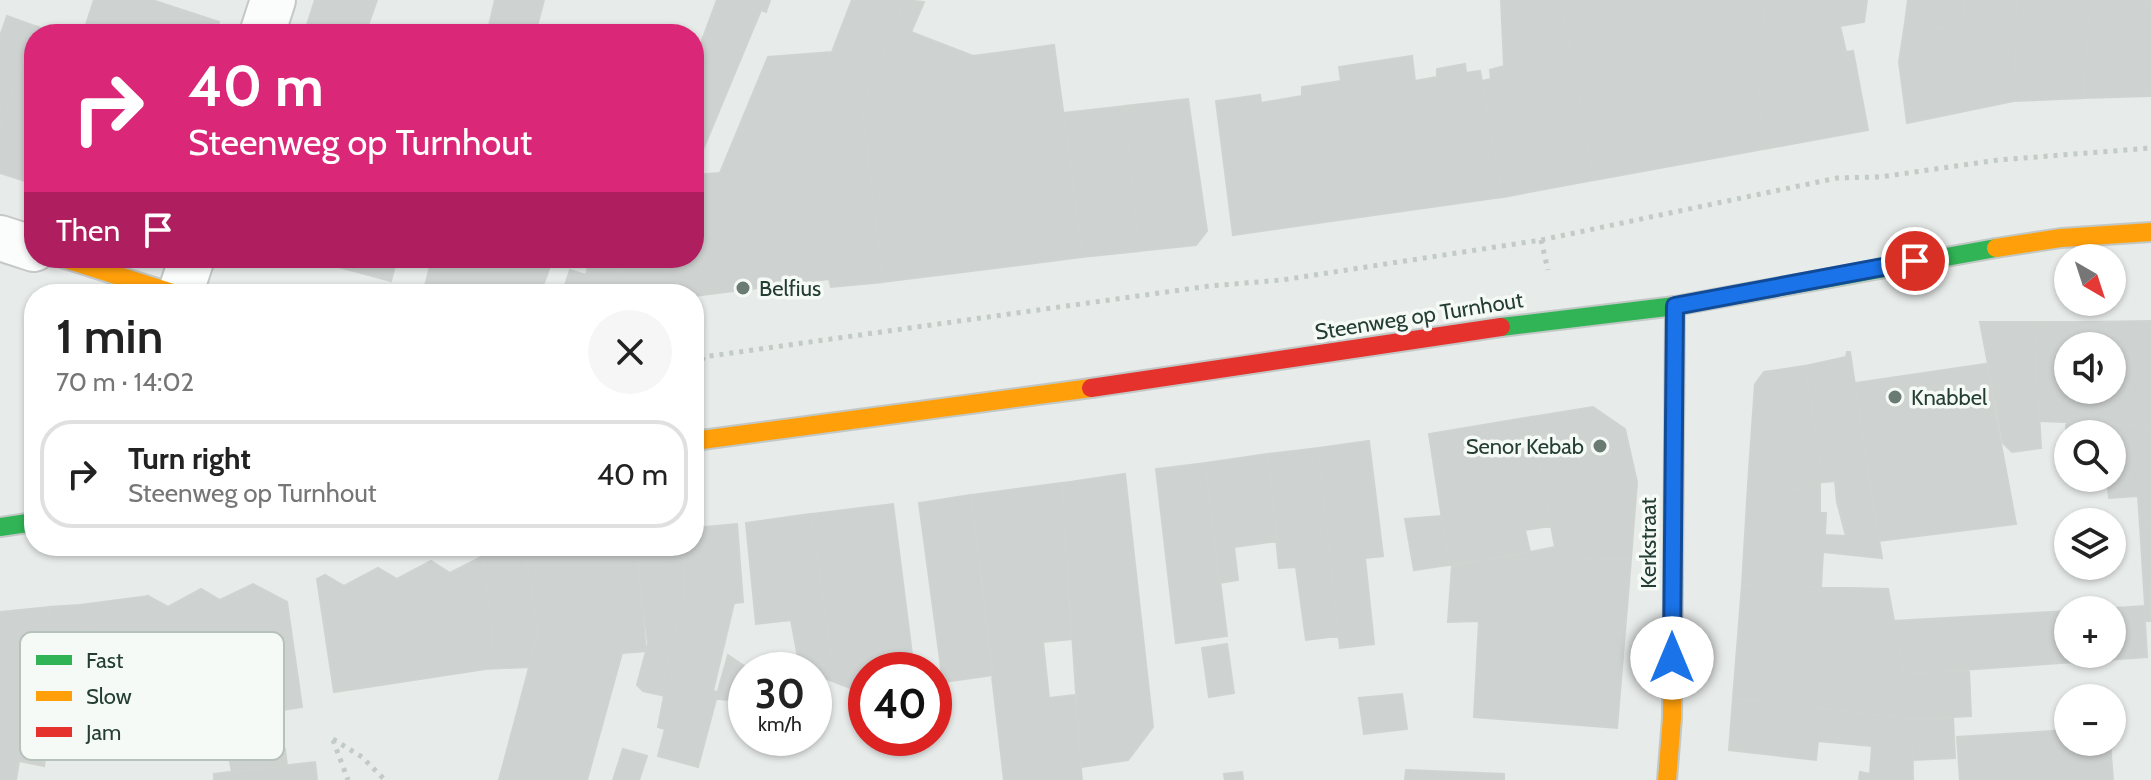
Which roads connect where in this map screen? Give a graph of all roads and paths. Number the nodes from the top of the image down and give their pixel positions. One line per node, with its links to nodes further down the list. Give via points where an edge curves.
1 (273, 0): 2 (street)
2 (265, 24)
3 (2151, 148): 10 (path, via 1837,178 1541,240)
4 (2151, 232): 9 (main road, Steenweg op Turnhout, via 2047,240)
5 (0, 238): 6 (street)
6 (24, 246)
7 (94, 268): 8 (main road)
8 (146, 284)
9 (1675, 306): 11 (main road, Steenweg op Turnhout); 16 (main road, Kerkstraat)
10 (704, 357)
11 (704, 440)
12 (24, 523): 13 (main road)
13 (0, 527)
14 (348, 780): 15 (path, via 333,739)
15 (385, 780)
16 (1667, 780)

